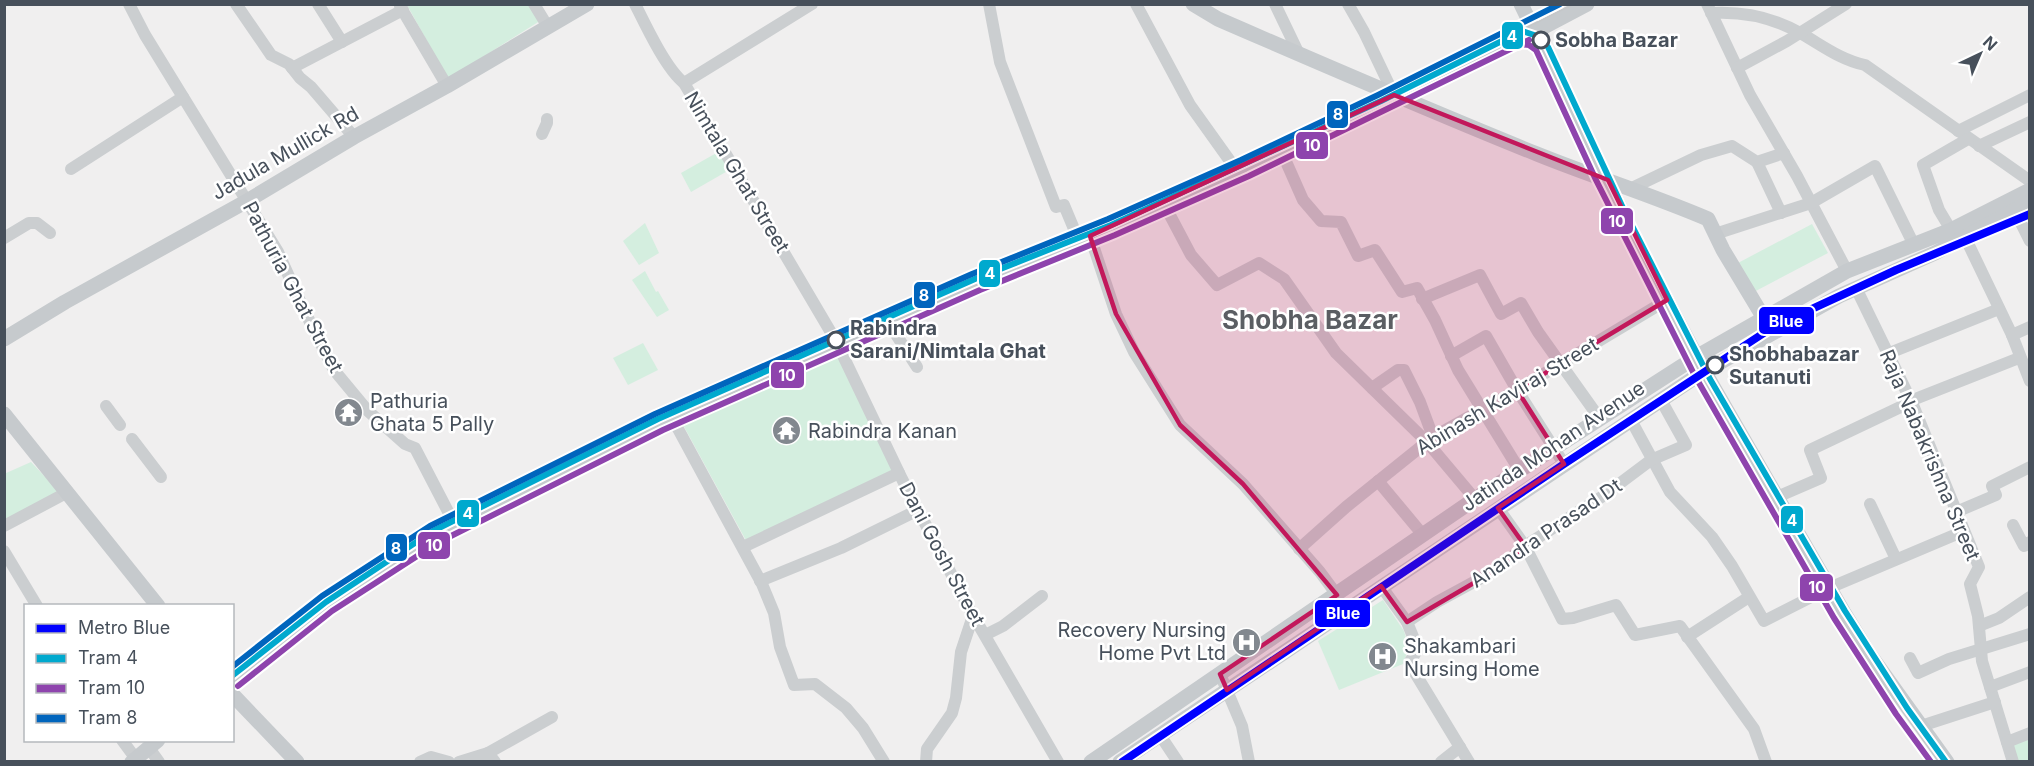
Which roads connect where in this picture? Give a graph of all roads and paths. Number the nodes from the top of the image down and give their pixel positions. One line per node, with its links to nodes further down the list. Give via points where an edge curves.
1 (129, 4): 29 (street, Pathuria Ghat Street)
2 (236, 4): 23 (street, via 271,55)
3 (318, 4): 21 (street)
4 (534, 4): 18 (street)
5 (587, 4): 18 (main road, Jadula Mullick Rd)
6 (635, 4): 25 (street, Nimtala Ghat Street, via 656,44)
7 (812, 4): 25 (street)
8 (989, 4): 53 (street, via 1000,62 1032,150 1056,207 1064,205)
9 (1136, 4): 37 (street, via 1190,105)
10 (1193, 4): 22 (main road)
11 (1275, 4): 22 (street)
12 (1348, 4): 27 (street)
13 (1521, 4): 19 (main road)
14 (1587, 4): 19 (main road)
15 (1846, 4): 20 (street)
16 (402, 7): 21 (street); 26 (street)
17 (1709, 9): 20 (street, via 1762,15); 24 (street)
18 (548, 27): 26 (main road, Jadula Mullick Rd)
19 (1534, 32): 27 (main road); 39 (main road)
20 (1801, 33): 24 (street); 31 (street, via 1848,61 1865,65)
21 (342, 42): 23 (street)
22 (1299, 54): 27 (main road)
23 (292, 68): 32 (street)
24 (1737, 68): 35 (street)
25 (684, 83): 67 (street, Nimtala Ghat Street)
26 (447, 86): 32 (main road, Jadula Mullick Rd)
27 (1394, 95): 34 (main road); 39 (main road)
28 (2030, 95): 31 (street)
29 (183, 97): 38 (street); 43 (street, Pathuria Ghat Street)
30 (2030, 122): 33 (street)
31 (1963, 135): 33 (street); 51 (street, via 1923,165 1939,210)
32 (354, 137): 43 (main road, Jadula Mullick Rd)
33 (1979, 146): 40 (street)
34 (1280, 148): 37 (main road); 58 (street, via 1303,200 1321,221 1341,222 1358,256 1374,250 1402,292 1417,288)
35 (1784, 153): 36 (street); 46 (street)
36 (1757, 162): 41 (street, via 1732,146 1701,155); 48 (street)
37 (1235, 168): 44 (main road)
38 (70, 169)
39 (1608, 180): 41 (main road); 59 (main road)
40 (2030, 181)
41 (1632, 188): 50 (main road, via 1708,219)
42 (2030, 189): 51 (main road)
43 (247, 201): 66 (main road, Jadula Mullick Rd); 104 (street, Pathuria Ghat Street, via 278,252 334,370 368,411 405,444 415,448)
44 (1163, 202): 53 (main road); 76 (street, via 1191,255 1217,285 1259,263 1284,279 1336,353)
45 (2030, 202): 47 (main road, Jatinda Mohan Avenue)
46 (1811, 203): 48 (street); 55 (street, via 1875,166); 56 (street)
47 (2015, 211): 51 (main road, Jatinda Mohan Avenue); 54 (street)
48 (1781, 213): 50 (street)
49 (50, 232): 52 (street, via 30,223)
50 (1715, 234): 61 (main road)
51 (1958, 234): 55 (main road); 57 (main road, Jatinda Mohan Avenue); 60 (street)
52 (4, 238)
53 (1084, 238): 62 (main road, via 980,287); 112 (street, via 1134,352 1180,425 1243,484)
54 (2030, 241)
55 (1914, 245): 56 (main road)
56 (1847, 271): 61 (main road)
57 (1857, 290): 64 (main road, Jatinda Mohan Avenue); 68 (street, Raja Nabakrishna Street)
58 (1422, 299): 69 (street); 72 (street, via 1480,275 1501,314 1521,303)
59 (1667, 300): 70 (main road); 72 (street, Abinash Kaviraj Street)
60 (1999, 309): 65 (street); 68 (street)
61 (1764, 318): 64 (main road); 70 (main road)
62 (888, 322): 67 (main road); 73 (street)
63 (2030, 327): 65 (street)
64 (1773, 333): 74 (main road, Jatinda Mohan Avenue)
65 (2012, 335): 71 (street)
66 (4, 339)
67 (836, 341): 83 (main road); 94 (street, Dani Gosh Street)
68 (1887, 354): 79 (street, Raja Nabakrishna Street)
69 (1450, 356): 77 (street, via 1486,336); 81 (street)
70 (1696, 357): 74 (main road); 84 (main road)
71 (2019, 358): 75 (street); 79 (street)
72 (1561, 363): 77 (street, Abinash Kaviraj Street); 84 (street)
73 (917, 368)
74 (1704, 371): 78 (main road, Jatinda Mohan Avenue); 98 (main road)
75 (2030, 381)
76 (1372, 388): 87 (street); 87 (street, via 1404,370 1420,402)
77 (1517, 390): 81 (street, Abinash Kaviraj Street); 89 (street)
78 (1661, 400): 85 (main road, Jatinda Mohan Avenue); 90 (street, Anandra Prasad Dt, via 1686,445)
79 (1911, 401): 98 (street, via 1810,450 1821,478); 103 (street, Raja Nabakrishna Street)
80 (106, 405): 86 (street)
81 (1480, 409): 87 (street, Abinash Kaviraj Street); 93 (street)
82 (4, 414): 97 (main road)
83 (670, 414): 104 (main road); 111 (street)
84 (1600, 419): 89 (main road)
85 (1631, 420): 90 (street); 91 (main road, Jatinda Mohan Avenue)
86 (120, 425)
87 (1430, 439): 96 (street, Abinash Kaviraj Street); 99 (street)
88 (132, 440): 95 (street)
89 (1554, 449): 91 (street); 93 (main road)
90 (1651, 460): 110 (street, Anandra Prasad Dt); 120 (street, via 1670,492 1712,537)
91 (1564, 464): 101 (main road, Jatinda Mohan Avenue)
92 (2030, 467): 103 (street, via 1992,486 1995,495)
93 (1520, 471): 99 (main road)
94 (899, 473): 102 (street, Dani Gosh Street); 111 (street)
95 (161, 477)
96 (1378, 481): 108 (street); 112 (street, Abinash Kaviraj Street)
97 (68, 492): 106 (street); 123 (main road)
98 (1777, 497): 117 (main road)
99 (1475, 499): 108 (main road)
100 (1870, 504): 114 (street)
101 (1498, 508): 110 (street); 116 (main road, Jatinda Mohan Avenue)
102 (918, 510): 115 (street, via 841,548); 124 (street, Dani Gosh Street)
103 (1956, 512): 107 (street, Raja Nabakrishna Street)
104 (454, 523): 133 (main road, via 351,584)
105 (2013, 525): 109 (street, via 2024,546)
106 (4, 526)
107 (1964, 531): 114 (street); 126 (street, Raja Nabakrishna Street, via 1978,567 1970,584)
108 (1422, 535): 118 (main road)
109 (2030, 542)
110 (1525, 546): 125 (street, Anandra Prasad Dt, via 1496,570); 129 (street, via 1562,619 1616,606 1635,635 1680,626)
111 (743, 547): 115 (street)
112 (1299, 549): 118 (street)
113 (4, 551): 122 (street)
114 (1896, 559): 117 (street)
115 (760, 581): 155 (street, via 774,613 780,647 794,685 815,684 846,708)
116 (1381, 586): 125 (street); 136 (main road, Jatinda Mohan Avenue)
117 (1829, 588): 120 (street, via 1764,621); 140 (main road)
118 (1337, 595): 134 (main road)
119 (1042, 596): 128 (street)
120 (1749, 597): 129 (street)
121 (2030, 597): 126 (street)
122 (36, 604)
123 (156, 604)
124 (973, 616): 128 (street, Dani Gosh Street); 156 (street, via 961,652 952,713 927,749)
125 (1407, 622): 146 (street, via 1418,649 1409,663)
126 (1979, 626): 130 (street, Raja Nabakrishna Street)
127 (2030, 634): 130 (street)
128 (985, 635): 157 (street, Dani Gosh Street)
129 (1687, 637): 163 (street, via 1754,729)
130 (1981, 650): 131 (street, via 1918,673); 135 (street, Raja Nabakrishna Street)
131 (1910, 658)
132 (2030, 672): 135 (street)
133 (234, 674)
134 (1220, 674): 136 (street); 158 (main road)
135 (1990, 687): 138 (street, Raja Nabakrishna Street)
136 (1227, 690): 142 (main road, Jatinda Mohan Avenue); 160 (street, via 1242,726)
137 (234, 696): 151 (main road)
138 (1995, 702): 140 (street); 144 (street, Raja Nabakrishna Street)
139 (552, 717): 147 (street)
140 (1922, 726): 164 (main road)
141 (2030, 733): 144 (street)
142 (1160, 735): 149 (main road, Jatinda Mohan Avenue); 159 (street)
143 (123, 742): 148 (street)
144 (2007, 742): 165 (street, Raja Nabakrishna Street)
145 (153, 744): 148 (main road); 150 (street)
146 (1460, 747): 161 (street); 162 (street)
147 (491, 757): 154 (street)
148 (134, 760)
149 (1123, 761)
150 (159, 762)
151 (297, 762)
152 (420, 762): 153 (street, via 431,757)
153 (449, 762)
154 (459, 762)
155 (884, 762)
156 (926, 762)
157 (1058, 762)
158 (1091, 762)
159 (1178, 762)
160 (1249, 762)
161 (1441, 762)
162 (1469, 762)
163 (1766, 762)
164 (1947, 762)
165 (2013, 762)

